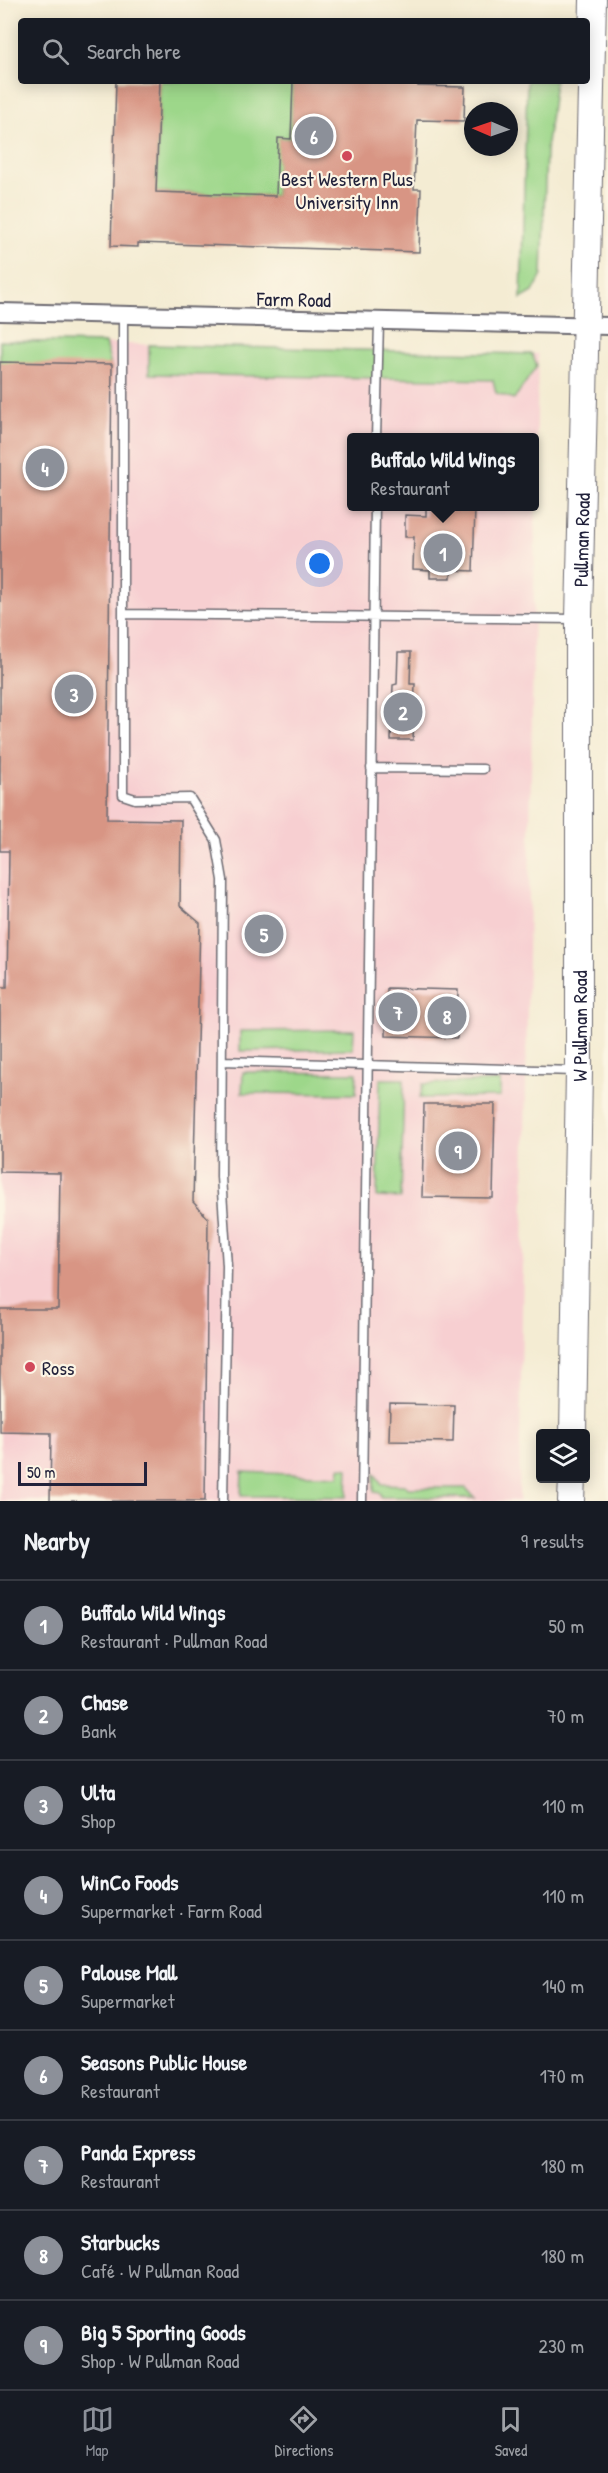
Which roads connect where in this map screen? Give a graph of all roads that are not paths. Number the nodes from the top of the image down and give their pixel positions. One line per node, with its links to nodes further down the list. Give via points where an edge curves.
1 (592, 0): 5 (main road)
2 (0, 312): 3 (street, Farm Road)
3 (123, 315): 4 (street, Farm Road); 8 (lane)
4 (379, 322): 5 (street, Farm Road); 6 (lane)
5 (597, 327): 10 (main road, Pullman Road, via 583,460)
6 (376, 433)
7 (375, 511): 9 (lane)
8 (123, 614): 9 (lane); 13 (lane, via 123,795 135,799 190,798 216,840 223,880)
9 (374, 617): 10 (lane); 11 (lane)
10 (579, 619): 15 (main road, W Pullman Road)
11 (371, 768): 12 (lane); 14 (lane)
12 (483, 768)
13 (222, 1060): 14 (lane); 18 (lane, via 222,1219 226,1266)
14 (368, 1064): 15 (lane); 19 (lane)
15 (579, 1071): 16 (main road, W Pullman Road)
16 (573, 1429)
17 (572, 1483): 20 (main road)
18 (223, 1501)
19 (362, 1501)
20 (571, 1501)

